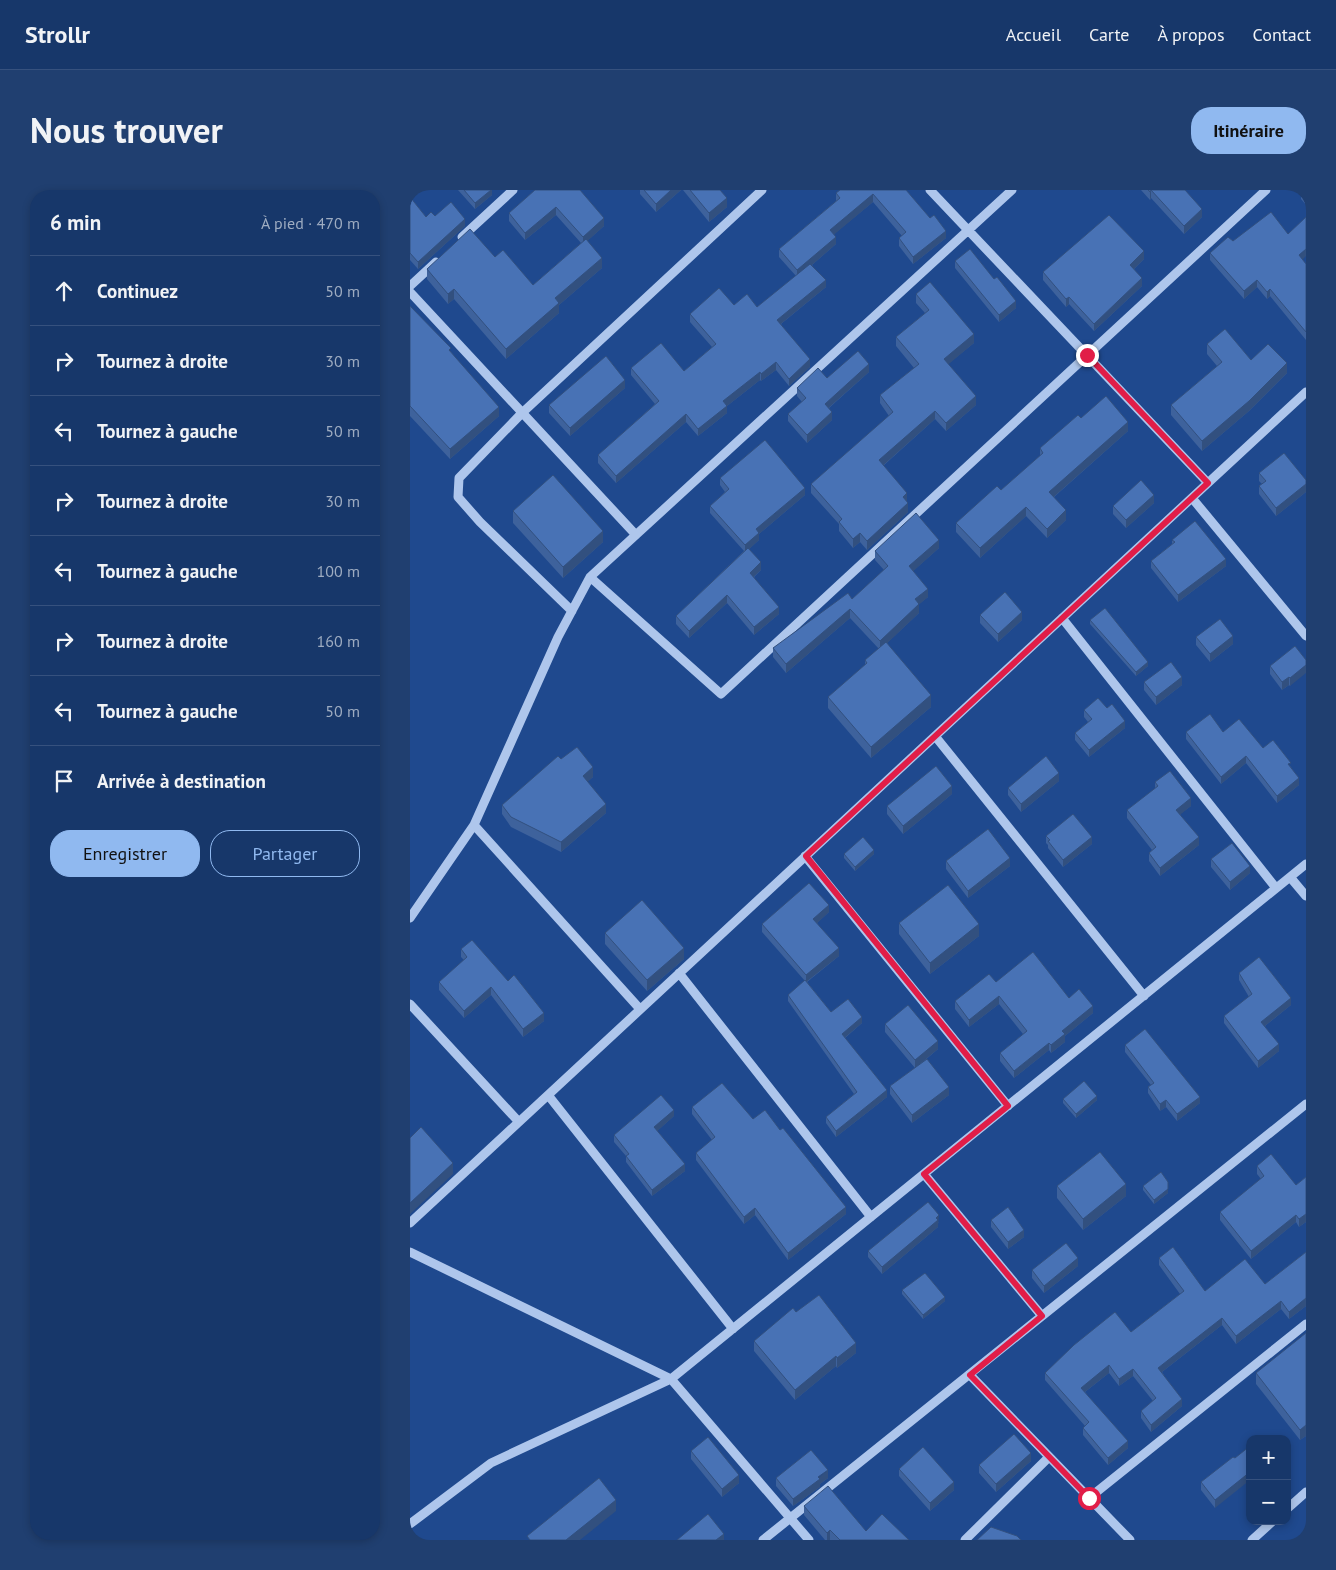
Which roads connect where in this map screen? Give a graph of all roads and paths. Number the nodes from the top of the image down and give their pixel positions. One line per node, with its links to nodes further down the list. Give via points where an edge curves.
1 (513, 190): 7 (street)
2 (762, 190): 13 (street)
3 (930, 190): 6 (street)
4 (1012, 190): 6 (street)
5 (1266, 190): 11 (street)
6 (968, 230): 11 (street); 16 (street)
7 (458, 241)
8 (444, 254): 9 (street)
9 (410, 286)
10 (410, 292): 13 (street)
11 (1087, 355): 14 (street); 17 (street, via 721,694)
12 (1306, 392): 14 (street)
13 (522, 413): 16 (street); 18 (street, via 459,478 458,497)
14 (1208, 483): 15 (street)
15 (1192, 498): 19 (street); 20 (street)
16 (636, 535): 17 (street)
17 (590, 577): 18 (street)
18 (572, 611): 22 (street)
19 (1062, 618): 21 (street); 26 (street)
20 (1306, 636)
21 (935, 736): 23 (street); 30 (street)
22 (474, 825): 28 (street); 32 (street)
23 (806, 856): 29 (street); 35 (street)
24 (1306, 864): 25 (street)
25 (1290, 877): 26 (street); 27 (street)
26 (1276, 888): 30 (street)
27 (1306, 896)
28 (410, 918)
29 (679, 973): 32 (street); 38 (street)
30 (1144, 996): 35 (street)
31 (410, 1004): 36 (street)
32 (640, 1009): 33 (street)
33 (548, 1095): 36 (street); 43 (street)
34 (1306, 1104): 41 (street)
35 (1008, 1106): 37 (street)
36 (519, 1122): 39 (street)
37 (924, 1174): 38 (street); 41 (street)
38 (871, 1217): 43 (street)
39 (410, 1223)
40 (410, 1252): 45 (street)
41 (1042, 1316): 44 (street)
42 (1306, 1324): 48 (street)
43 (733, 1329): 45 (street)
44 (970, 1375): 46 (street); 50 (street)
45 (671, 1379): 50 (street); 51 (street, via 491,1463)
46 (1049, 1457): 48 (street); 55 (street)
47 (1306, 1492): 49 (street)
48 (1089, 1498): 56 (street)
49 (1291, 1505)
50 (790, 1518): 53 (street); 54 (street)
51 (410, 1524)
52 (1269, 1525): 57 (street)
53 (763, 1540)
54 (809, 1540)
55 (965, 1540)
56 (1130, 1540)
57 (1252, 1540)

